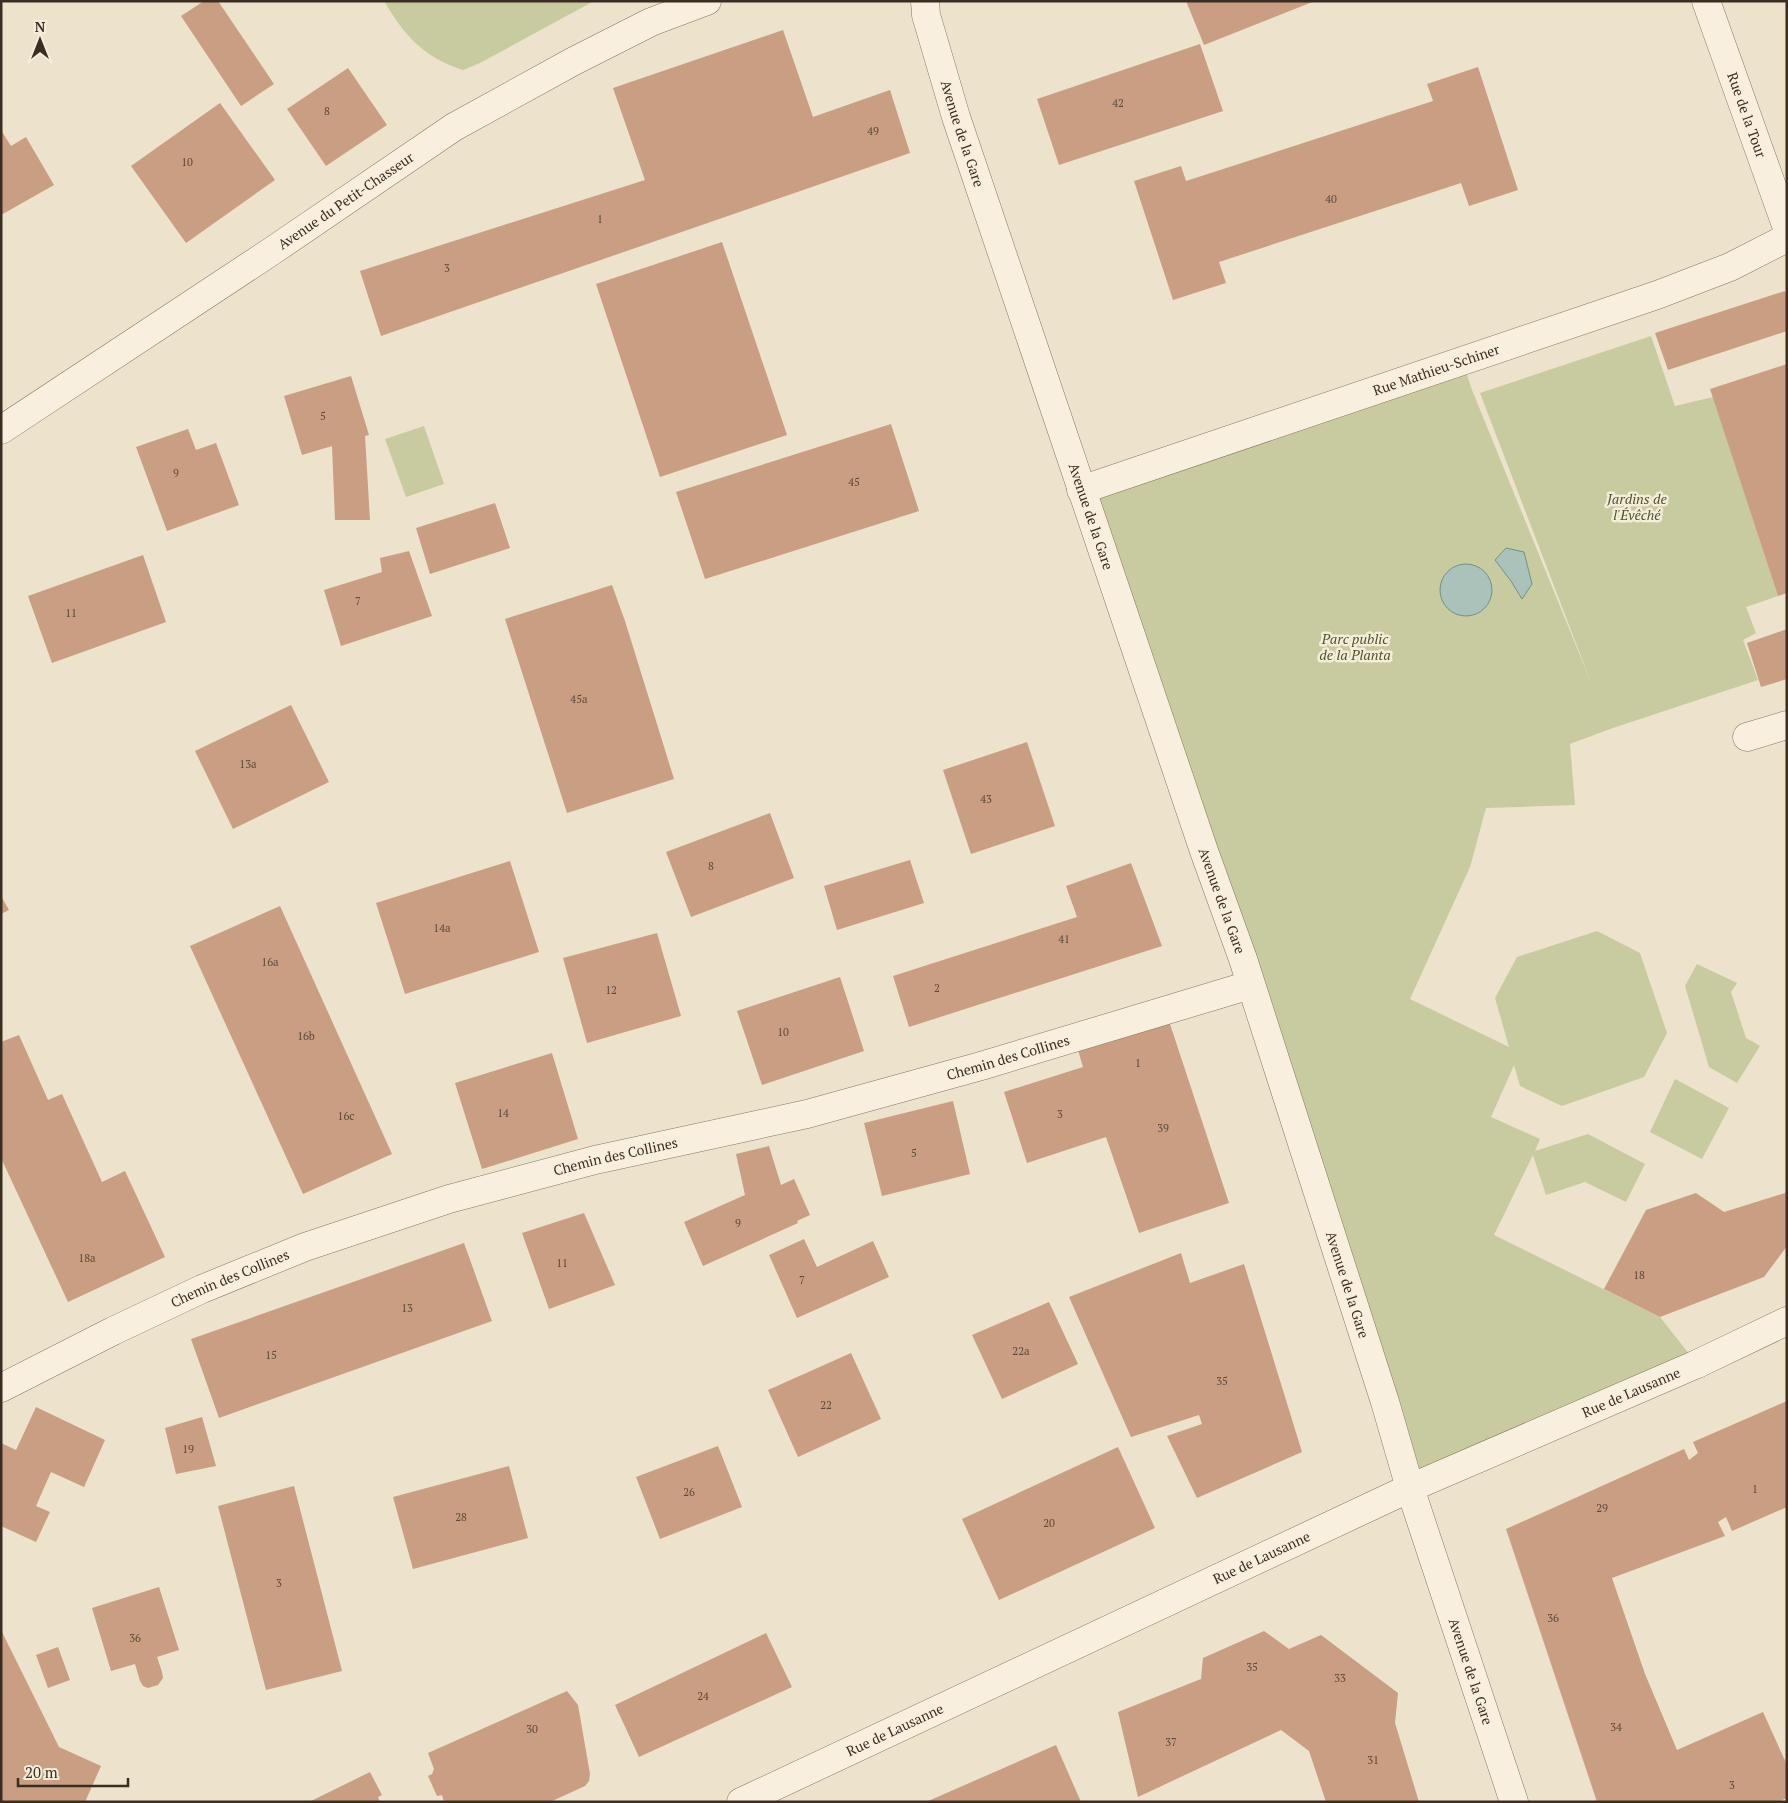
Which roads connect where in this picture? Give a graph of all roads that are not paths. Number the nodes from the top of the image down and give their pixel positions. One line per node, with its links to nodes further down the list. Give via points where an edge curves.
1 (708, 1): 6 (street, Avenue du Petit-Chasseur, via 651,22 454,127)
2 (925, 1): 7 (street, Avenue de la Gare, via 926,15 956,117)
3 (1706, 1): 4 (street, Rue de la Tour)
4 (1787, 228)
5 (1787, 238): 7 (street, Rue Mathieu-Schiner, via 1730,268 1657,295)
6 (1, 430)
7 (1081, 490): 10 (street, Avenue de la Gare)
8 (1787, 725): 9 (street)
9 (1747, 737)
10 (1250, 985): 12 (street, Chemin des Collines, via 981,1066 817,1111 595,1160 448,1199 305,1247 202,1289); 13 (street, Avenue de la Gare, via 1379,1381)
11 (1787, 1321): 13 (street, Rue de Lausanne, via 1697,1364)
12 (1, 1388)
13 (1410, 1488): 14 (street, Rue de Lausanne); 15 (street, Avenue de la Gare)
14 (741, 1802)
15 (1514, 1802)

